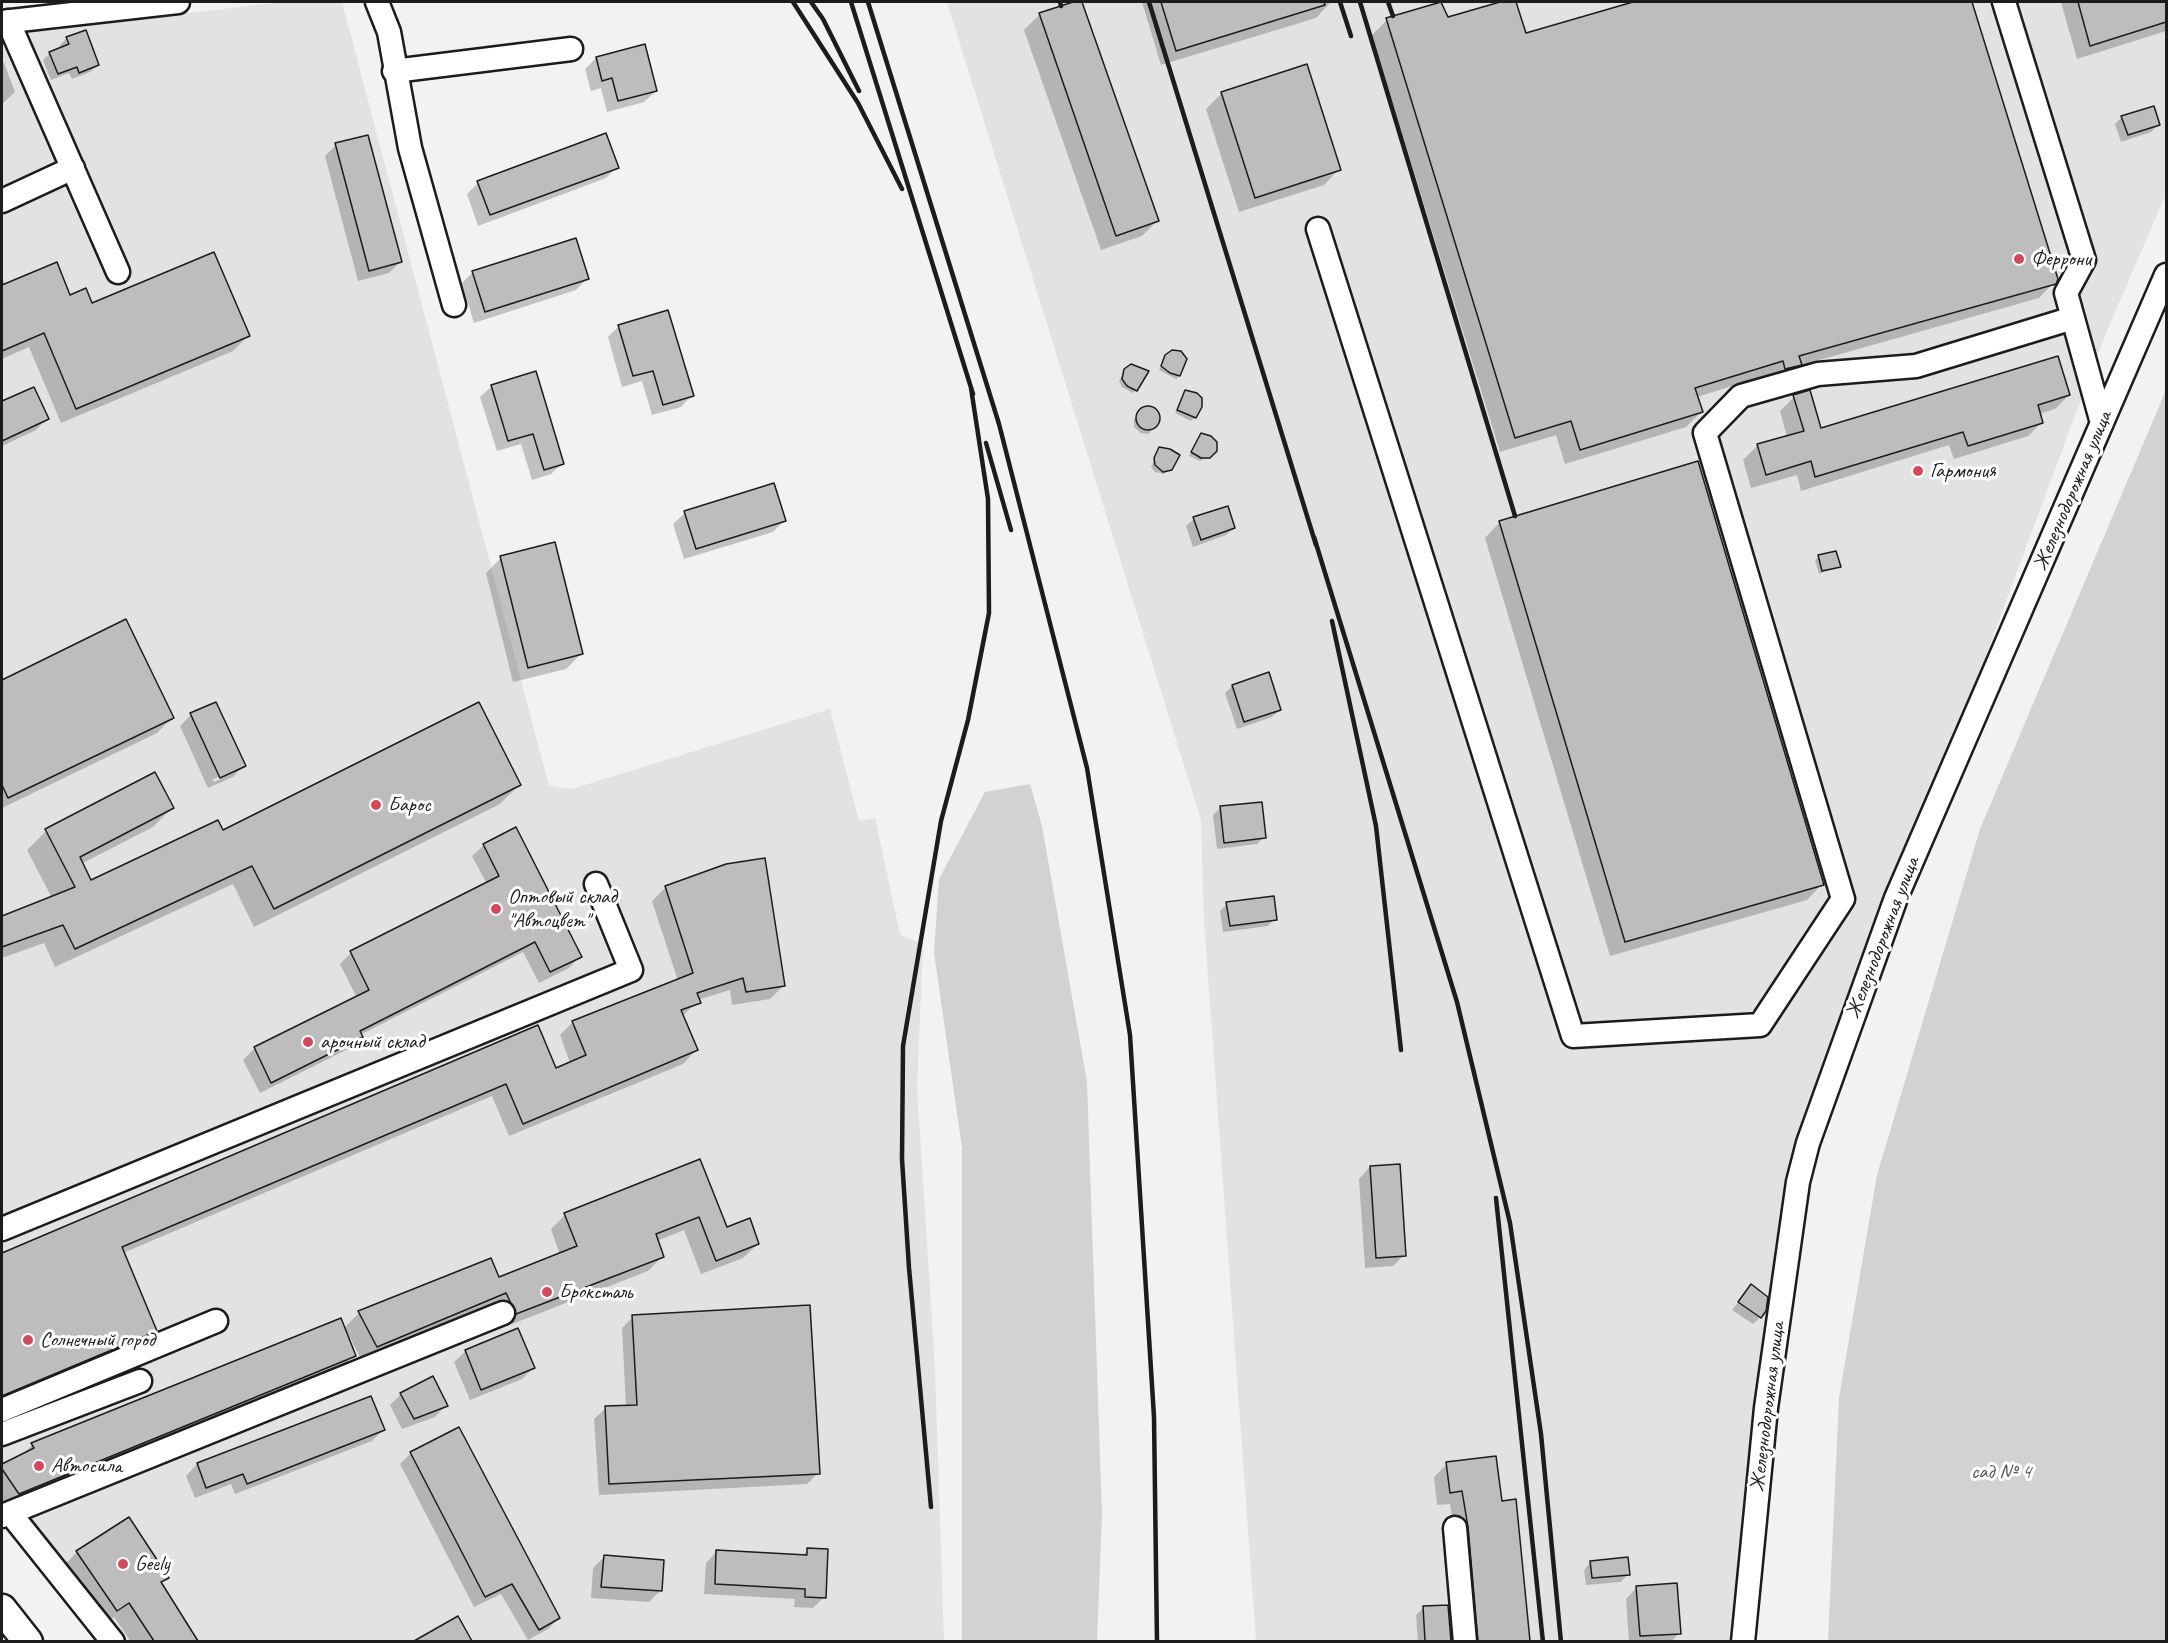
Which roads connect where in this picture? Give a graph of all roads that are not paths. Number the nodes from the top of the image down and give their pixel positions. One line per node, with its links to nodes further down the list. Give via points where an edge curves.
1 (178, 2): 4 (street)
2 (377, 2): 6 (street, via 389,32)
3 (2004, 2): 13 (street, via 2084,260 2066,293)
4 (5, 22): 7 (street)
5 (571, 49): 6 (street)
6 (394, 71): 12 (street, via 410,148)
7 (73, 168): 8 (street); 10 (street)
8 (2, 201)
9 (1318, 229): 13 (street, via 1573,1036 1760,1025 1843,899 1705,433 1741,396 1818,374 1916,366)
10 (118, 272)
11 (2166, 275): 14 (street, Железнодорожная улица)
12 (454, 305)
13 (2073, 318): 14 (street)
14 (2102, 423): 28 (street, Железнодорожная улица, via 1896,898 1808,1143 1798,1182 1766,1408)
15 (596, 884): 16 (street, via 631,970)
16 (2, 1229)
17 (502, 1313): 22 (street)
18 (216, 1321): 20 (street)
19 (140, 1381): 21 (street)
20 (2, 1410)
21 (2, 1434)
22 (6, 1515): 26 (street)
23 (1455, 1528): 27 (street)
24 (2, 1609): 25 (main road)
25 (28, 1641)
26 (113, 1641)
27 (1466, 1641)
28 (1743, 1641)

